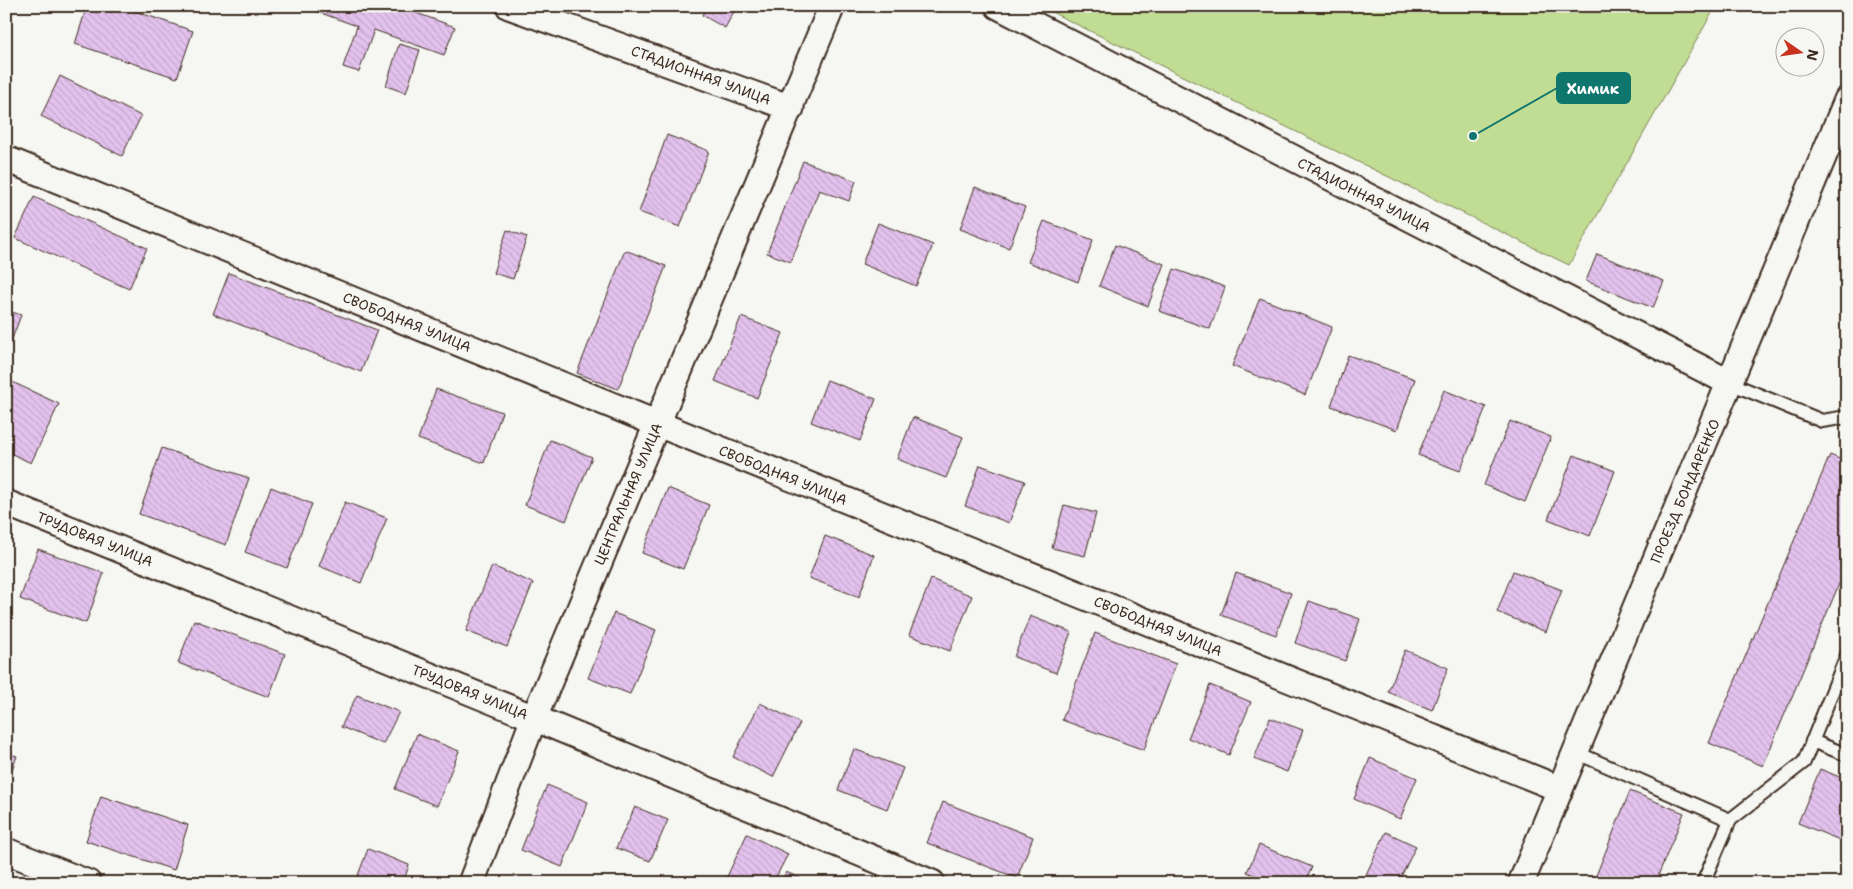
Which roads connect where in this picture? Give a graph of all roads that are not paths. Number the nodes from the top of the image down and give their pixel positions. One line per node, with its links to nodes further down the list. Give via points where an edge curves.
1 (509, 6): 5 (street, СТАДИОННАЯ УЛИЦА)
2 (832, 6): 5 (street)
3 (998, 6): 7 (street, СТАДИОННАЯ УЛИЦА)
4 (1847, 100): 7 (street, ПРОЕЗД БОНДАРЕНКО)
5 (791, 108): 9 (street, ЦЕНТРАЛЬНАЯ УЛИЦА)
6 (6, 159): 9 (street, СВОБОДНАЯ УЛИЦА)
7 (1730, 383): 8 (lane, via 1822,421); 14 (street, ПРОЕЗД БОНДАРЕНКО)
8 (1847, 417)
9 (658, 424): 12 (street, ЦЕНТРАЛЬНАЯ УЛИЦА); 16 (street, СВОБОДНАЯ УЛИЦА)
10 (6, 503): 12 (street, ТРУДОВАЯ УЛИЦА)
11 (1847, 655): 13 (lane)
12 (534, 718): 20 (street, ЦЕНТРАЛЬНАЯ УЛИЦА); 21 (street, ТРУДОВАЯ УЛИЦА)
13 (1812, 741): 15 (lane); 17 (lane, via 1804,762)
14 (1575, 752): 16 (street, ПРОЕЗД БОНДАРЕНКО); 17 (lane)
15 (1847, 754)
16 (1560, 788): 22 (street, ПРОЕЗД БОНДАРЕНКО)
17 (1730, 820): 23 (lane)
18 (6, 851): 19 (street)
19 (88, 883)
20 (471, 883)
21 (932, 883)
22 (1521, 883)
23 (1703, 883)

